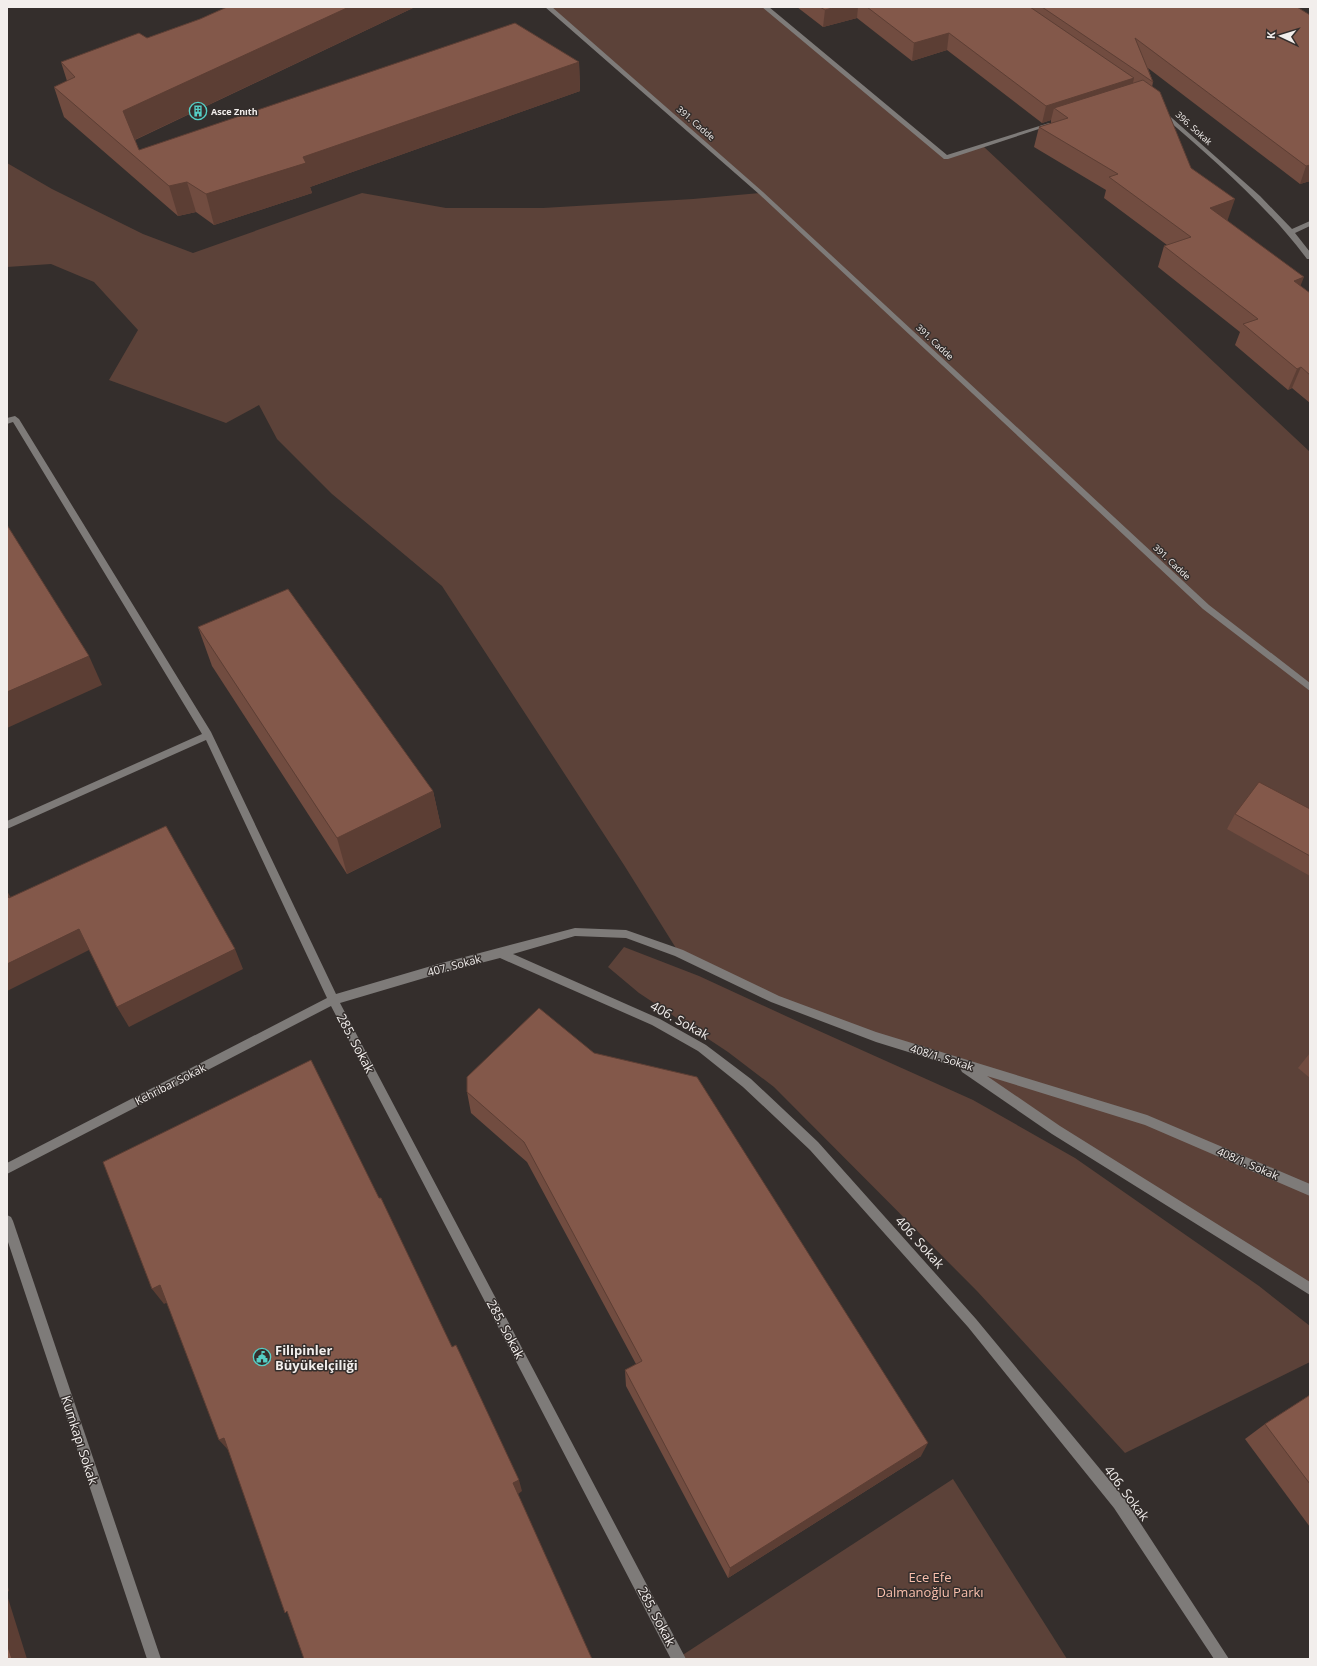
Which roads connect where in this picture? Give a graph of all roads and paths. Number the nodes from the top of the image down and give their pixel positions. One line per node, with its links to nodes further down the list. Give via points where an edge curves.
1 (548, 7): 9 (street, 391. Cadde, via 761,193 1206,607)
2 (765, 7): 4 (street, via 946,158)
3 (1155, 108): 6 (street, 396. Sokak, via 1258,197)
4 (1058, 122)
5 (1310, 223): 6 (street)
6 (1291, 232): 7 (street, 396. Sokak)
7 (1310, 257)
8 (7, 422): 10 (street, 285. Sokak, via 15,419)
9 (1310, 688)
10 (208, 735): 11 (street); 14 (street, 285. Sokak)
11 (7, 825)
12 (575, 932): 13 (street, 407. Sokak); 15 (street, 408/1. Sokak, via 626,934 679,953 775,998 861,1032)
13 (500, 954): 14 (street, 407. Sokak, via 438,969); 22 (street, 406. Sokak, via 656,1022 702,1048 747,1083 814,1146 972,1323 1119,1503)
14 (333, 1000): 16 (street, Kehribar Sokak); 21 (street, 285. Sokak)
15 (958, 1062): 17 (street, 408/1. Sokak, via 1147,1120); 19 (street, via 1056,1130)
16 (7, 1169)
17 (1310, 1190)
18 (7, 1220): 20 (street, Kumkapı Sokak)
19 (1310, 1289)
20 (154, 1659)
21 (679, 1659)
22 (1222, 1659)

